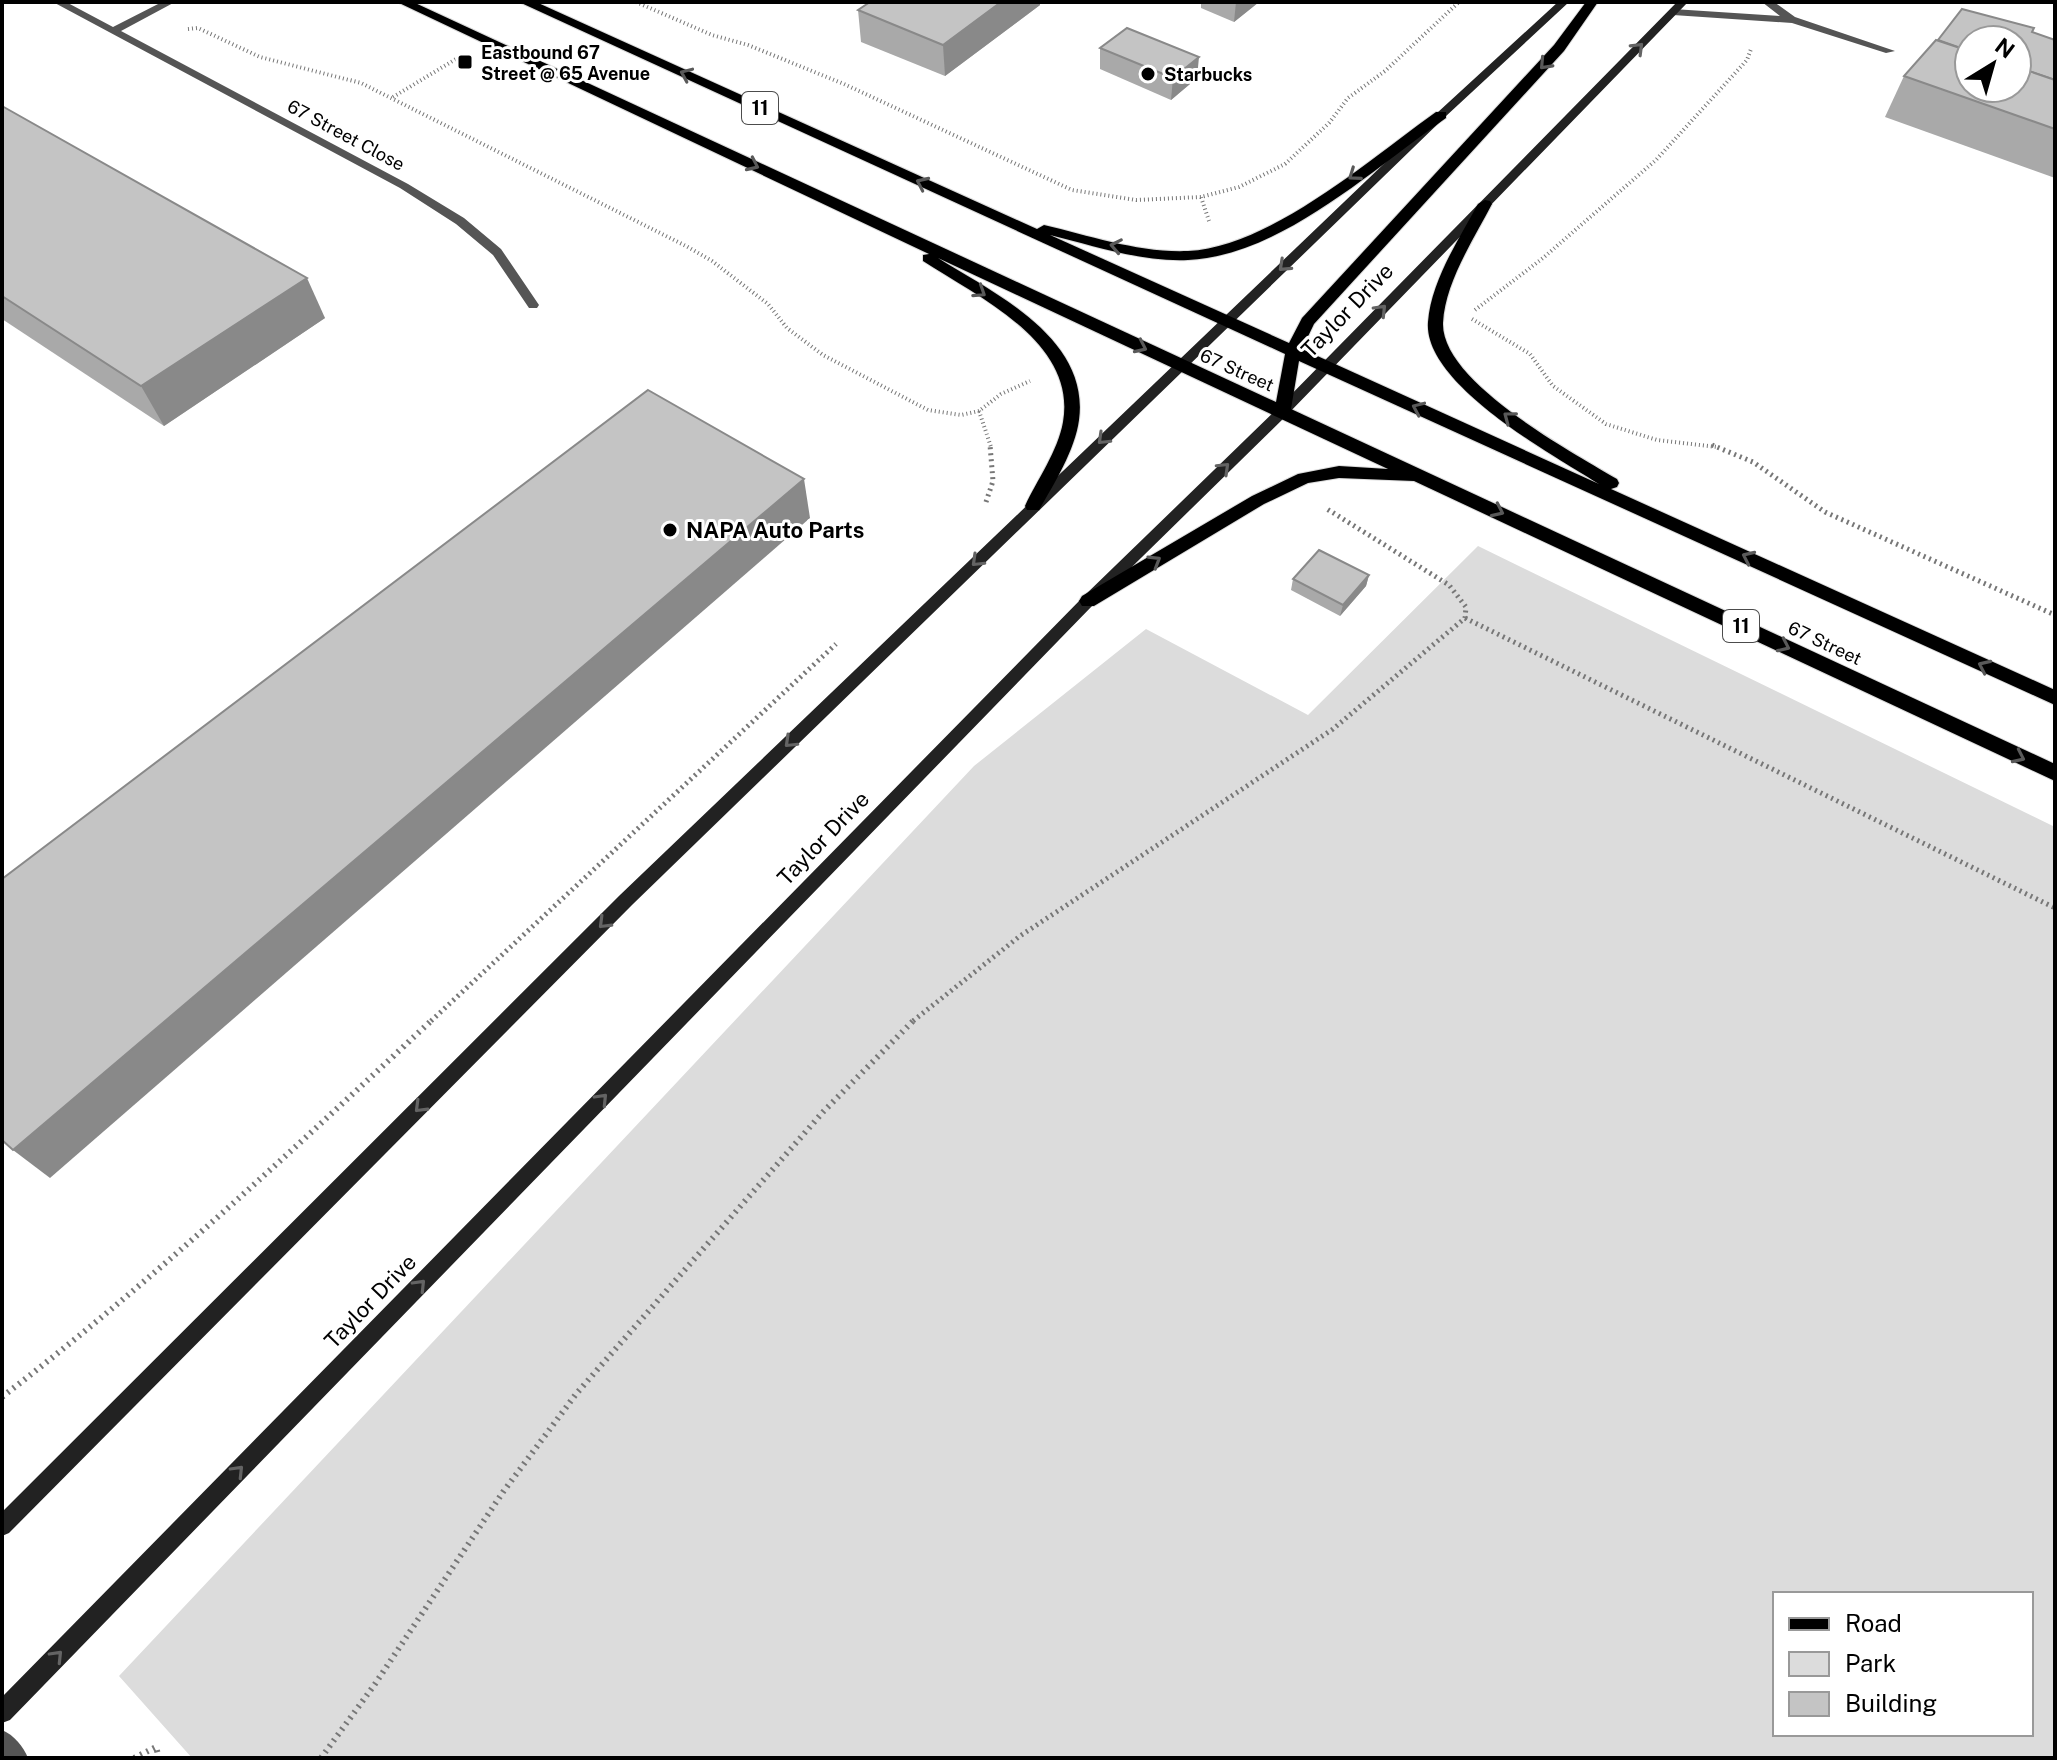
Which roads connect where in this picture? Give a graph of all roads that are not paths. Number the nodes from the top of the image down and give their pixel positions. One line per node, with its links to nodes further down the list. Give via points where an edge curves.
1 (58, 2): 11 (street, 67 Street Close)
2 (170, 2): 11 (street)
3 (403, 2): 16 (main road, 67 Street / 11, one-way to 16)
4 (525, 2): 15 (main road, 67 Street / 11, one-way to 4)
5 (1564, 2): 13 (main road)
6 (1592, 2): 19 (main road, one-way to 19, via 1559,48 1307,322)
7 (1683, 2): 9 (main road, Taylor Drive)
8 (1767, 2): 10 (street)
9 (1673, 12): 10 (street); 14 (main road, Taylor Drive, one-way to 9)
10 (1793, 20): 12 (street)
11 (114, 31): 17 (street, 67 Street Close, via 460,221 497,252)
12 (1890, 51)
13 (1441, 115): 15 (main road, one-way to 15, via 1283,225 1205,254 1169,255 1114,246); 18 (main road, one-way to 18)
14 (1485, 204): 21 (main road, Taylor Drive, one-way to 14); 25 (main road, one-way to 14, via 1513,421 1453,367 1436,334 1441,299)
15 (993, 216): 18 (main road, 67 Street / 11)
16 (868, 219): 20 (main road, 67 Street / 11, one-way to 20); 24 (main road, one-way to 24, via 1013,314 1055,352 1068,374 1071,422)
17 (533, 305)
18 (1225, 321): 19 (main road, 67 Street / 11); 20 (main road)
19 (1293, 351): 21 (main road, 67 Street / 11); 22 (main road)
20 (1180, 366): 22 (main road, 67 Street / 11); 24 (main road, one-way to 24)
21 (1326, 366): 22 (main road, Taylor Drive); 25 (main road, 67 Street / 11, one-way to 21)
22 (1282, 412): 23 (main road, 67 Street / 11); 26 (main road, Taylor Drive, one-way to 22)
23 (1427, 478): 26 (main road, one-way to 23, via 1304,478 1339,472); 28 (main road, 67 Street / 11, one-way to 28)
24 (1033, 506): 29 (main road, one-way to 29, via 626,900)
25 (1668, 520): 27 (main road, 67 Street / 11, one-way to 25)
26 (1088, 601): 30 (main road, Taylor Drive, one-way to 26)
27 (2055, 698)
28 (2055, 773)
29 (2, 1526)
30 (2, 1712)
31 (2, 1741): 32 (street)
32 (17, 1758)

